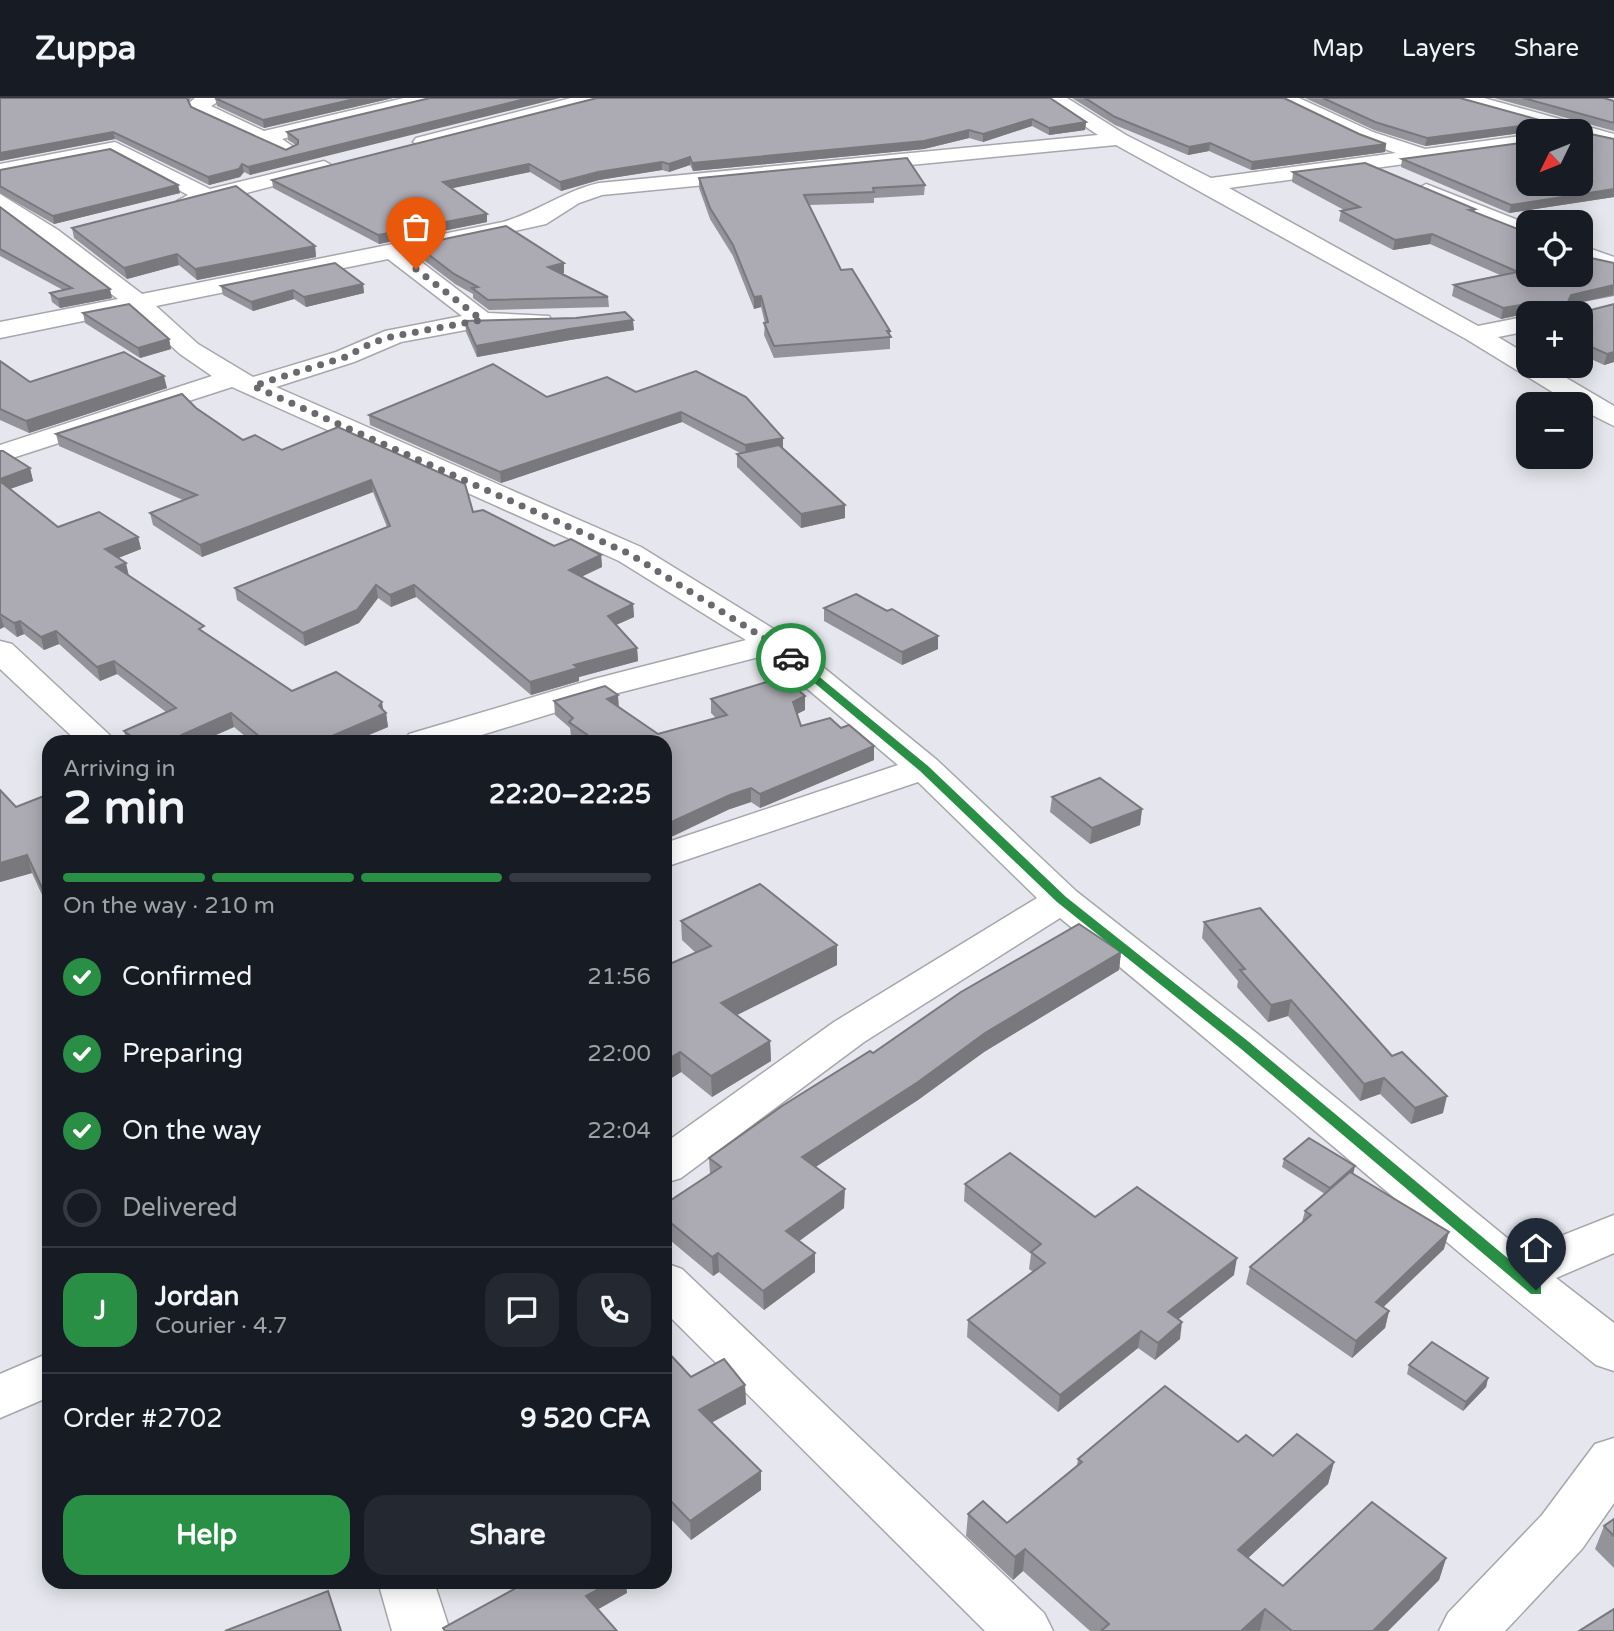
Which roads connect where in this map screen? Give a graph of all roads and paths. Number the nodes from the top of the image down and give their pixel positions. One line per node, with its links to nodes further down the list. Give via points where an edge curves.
1 (214, 98): 12 (street, via 199,103 201,108)
2 (428, 98): 12 (street)
3 (594, 98): 16 (street)
4 (1053, 98): 13 (street)
5 (1283, 98): 11 (street)
6 (1462, 98): 7 (street)
7 (1536, 119)
8 (1614, 123): 9 (street)
9 (1593, 128)
10 (1593, 135): 14 (street)
11 (1366, 136): 17 (street); 18 (street)
12 (265, 137): 21 (street)
13 (1119, 139): 23 (street); 28 (street, via 599,189 570,198 538,219)
14 (1614, 141)
15 (1516, 143): 17 (street)
16 (398, 148)
17 (1424, 156): 18 (street)
18 (1397, 160): 20 (street)
19 (346, 162): 21 (street)
20 (1368, 164): 23 (street); 27 (street)
21 (320, 168): 24 (street)
22 (0, 170): 24 (street, via 115,148)
23 (1208, 185): 36 (street)
24 (207, 196): 26 (street)
25 (0, 201): 31 (street, via 64,232)
26 (168, 206)
27 (1516, 227)
28 (394, 251): 31 (street); 32 (street)
29 (1593, 257): 30 (street)
30 (1614, 265)
31 (138, 303): 35 (street); 37 (street, via 189,349)
32 (482, 320): 33 (street); 37 (street, via 394,336 345,357)
33 (567, 320)
34 (1516, 325): 36 (street)
35 (0, 330)
36 (1475, 334): 38 (street)
37 (243, 382): 39 (street); 40 (street, via 630,554)
38 (1614, 418)
39 (0, 454)
40 (772, 643): 43 (street, via 606,686); 44 (street)
41 (0, 651): 42 (street)
42 (91, 735)
43 (445, 735)
44 (924, 768): 45 (street); 46 (street)
45 (672, 854)
46 (1062, 900): 47 (street, via 849,1032); 49 (street, via 1244,1045)
47 (672, 1161)
48 (1614, 1233): 49 (street)
49 (1517, 1274): 51 (street)
50 (672, 1289): 57 (street)
51 (1614, 1351)
52 (42, 1377): 53 (street)
53 (0, 1397)
54 (1614, 1460): 58 (street, via 1562,1532)
55 (409, 1589): 56 (street)
56 (421, 1631)
57 (1024, 1631)
58 (1468, 1631)

